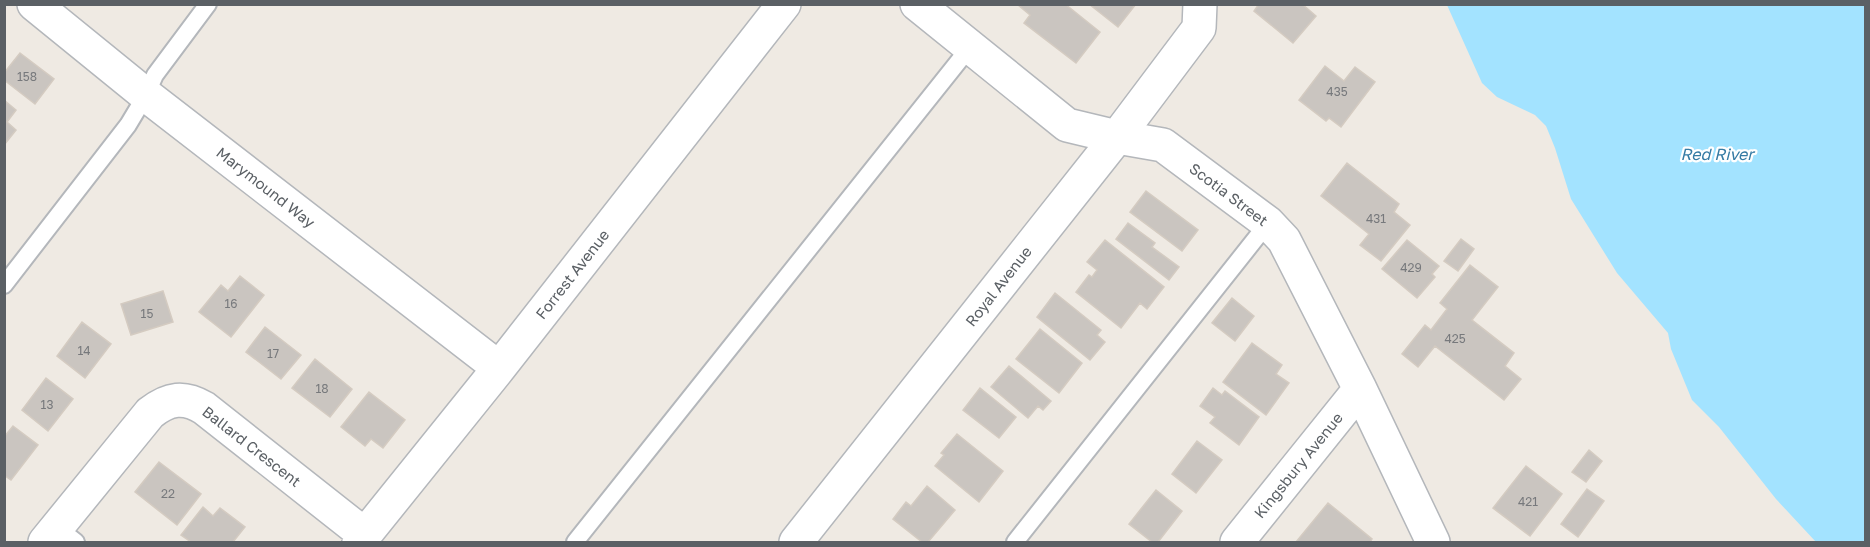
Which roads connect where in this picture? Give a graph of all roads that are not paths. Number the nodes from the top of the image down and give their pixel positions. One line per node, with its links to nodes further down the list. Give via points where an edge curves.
1 (34, 4): 7 (street, Marymound Way)
2 (208, 4): 7 (lane, via 155,75)
3 (784, 4): 11 (street, Forrest Avenue)
4 (917, 4): 6 (street, Scotia Street)
5 (1199, 16): 8 (street, Royal Avenue)
6 (969, 47): 8 (street, Scotia Street, via 1067,125); 15 (lane)
7 (146, 95): 10 (lane, via 128,125); 11 (street, Marymound Way)
8 (1117, 137): 9 (street, Scotia Street, via 1163,145); 16 (street, Royal Avenue)
9 (1268, 223): 12 (street, Scotia Street, via 1284,240); 17 (lane)
10 (4, 285)
11 (499, 368): 14 (street, Forrest Avenue)
12 (1360, 388): 18 (street, Kingsbury Avenue); 19 (street, Scotia Street)
13 (59, 538): 14 (street, Ballard Crescent, via 150,412 161,404 178,400 204,408)
14 (362, 539)
15 (575, 543)
16 (796, 543)
17 (1015, 543)
18 (1237, 543)
19 (1433, 543)

